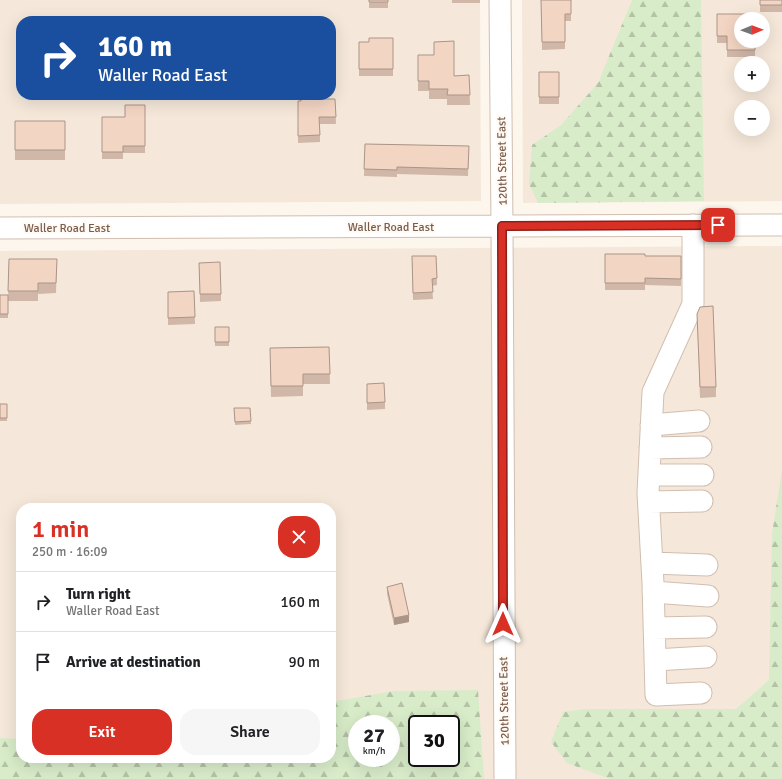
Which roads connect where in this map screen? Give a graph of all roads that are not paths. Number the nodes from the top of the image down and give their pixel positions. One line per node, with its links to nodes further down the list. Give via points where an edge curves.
1 (500, 0): 3 (street, 120th Street East)
2 (782, 225): 4 (street, Waller Road East)
3 (502, 226): 4 (street, Waller Road East); 5 (street, Waller Road East); 23 (street, 120th Street East)
4 (693, 226): 7 (street, via 693,304 653,392)
5 (0, 228)
6 (698, 421): 7 (street)
7 (651, 425): 9 (street)
8 (701, 447): 9 (street)
9 (650, 448): 10 (street)
10 (649, 475): 11 (street); 13 (street)
11 (702, 475)
12 (702, 501): 13 (street)
13 (649, 502): 14 (street)
14 (652, 563): 15 (street); 16 (street)
15 (707, 565)
16 (653, 592): 17 (street); 19 (street)
17 (708, 596)
18 (706, 627): 19 (street)
19 (654, 628): 21 (street)
20 (706, 657): 21 (street)
21 (655, 660): 22 (street, via 656,695)
22 (701, 693)
23 (505, 779)

